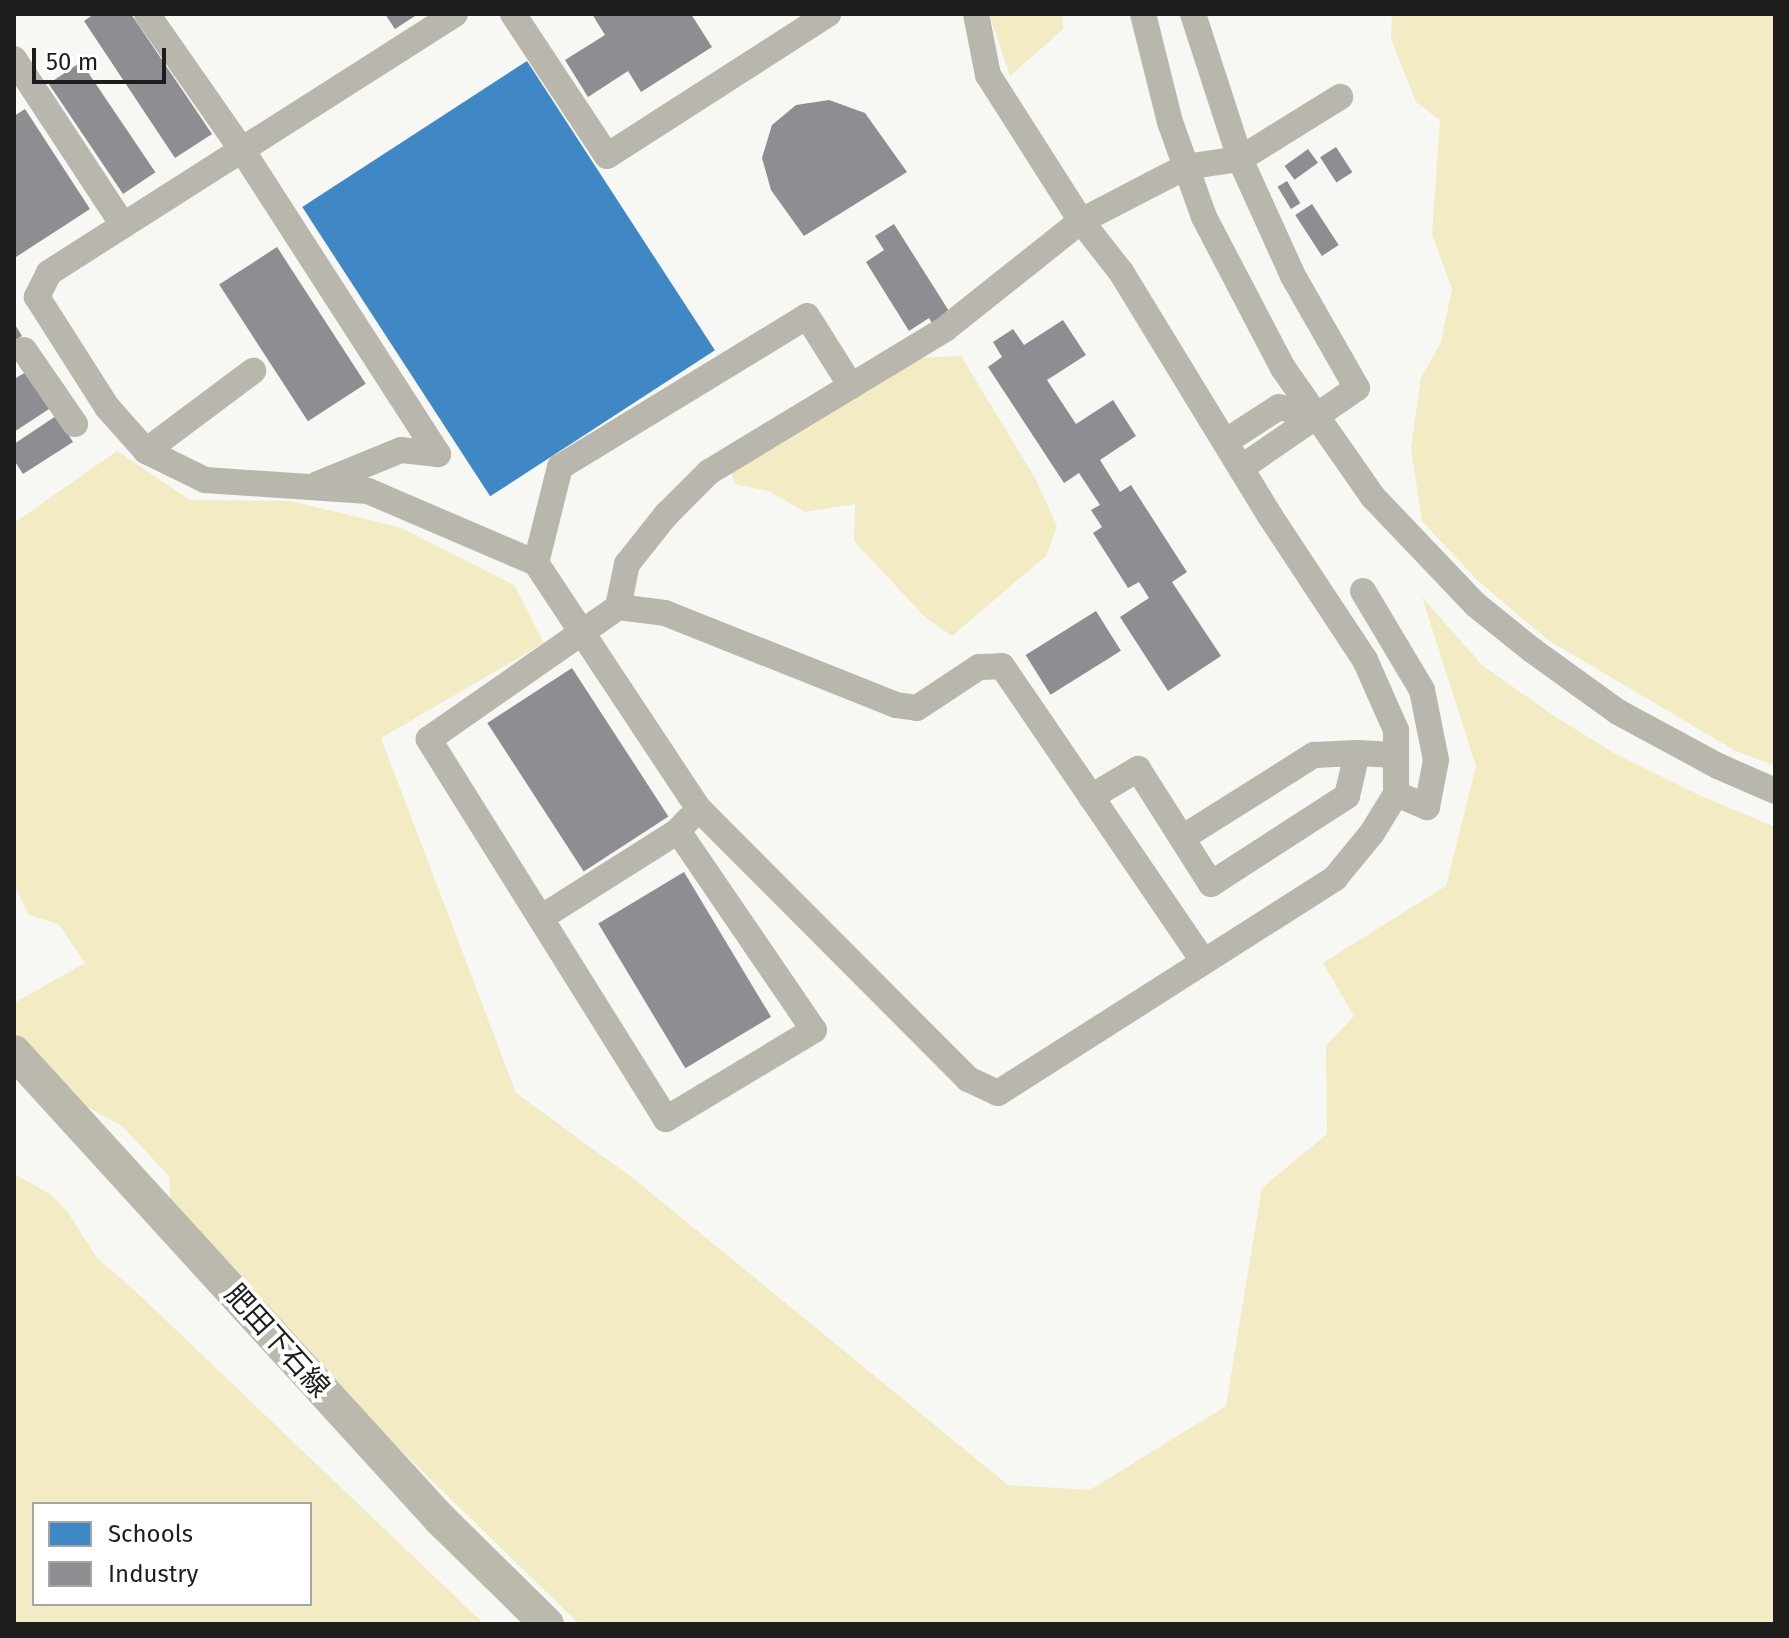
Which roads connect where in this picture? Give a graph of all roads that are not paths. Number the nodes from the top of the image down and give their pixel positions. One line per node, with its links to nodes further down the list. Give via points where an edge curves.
1 (147, 14): 10 (street)
2 (455, 14): 10 (street)
3 (513, 14): 7 (street, via 607,156)
4 (976, 14): 13 (street, via 988,75)
5 (1143, 14): 12 (street)
6 (1193, 14): 11 (street)
7 (817, 17)
8 (14, 59): 14 (street)
9 (1340, 97): 11 (street)
10 (242, 150): 14 (street); 24 (street, via 438,454 401,450)
11 (1240, 159): 12 (street); 19 (street, via 1293,276 1357,388)
12 (1185, 167): 13 (street); 19 (street, via 1251,312)
13 (1081, 221): 18 (street, via 945,329); 21 (street, via 1121,272)
14 (123, 225): 15 (street, via 49,273 37,297)
15 (57, 329): 16 (street); 22 (street, via 107,407)
16 (19, 353): 20 (street)
17 (253, 371): 22 (street)
18 (851, 386): 25 (street, via 807,316 560,467); 27 (street, via 709,472 627,564)
19 (1316, 416): 21 (street, via 1279,407); 23 (street); 33 (street, via 1373,497 1476,605 1618,712)
20 (75, 424)
21 (1225, 442): 23 (street)
22 (146, 451): 24 (street, via 205,480)
23 (1241, 468): 30 (street)
24 (315, 485): 25 (street, via 368,491)
25 (536, 563): 28 (street)
26 (1363, 591): 29 (street)
27 (618, 607): 28 (street); 35 (street, via 665,613 896,705 917,708 979,667 1002,666)
28 (583, 631): 36 (street); 39 (street, via 429,739)
29 (1397, 648): 30 (street); 34 (street, via 1422,690 1436,760 1427,807)
30 (1365, 660): 32 (street, via 1396,730)
31 (1357, 753): 32 (street); 38 (street, via 1314,755); 38 (street, via 1347,796 1211,884)
32 (1396, 755): 34 (street)
33 (1775, 791)
34 (1396, 794): 40 (street, via 1335,878)
35 (1091, 797): 38 (street, via 1138,769); 40 (street)
36 (698, 808): 37 (street); 40 (street, via 968,1079 998,1093)
37 (678, 831): 39 (street); 39 (street, via 814,1030 666,1119)
38 (1182, 838)
39 (542, 917)
40 (1203, 961)
41 (14, 1052): 42 (main road, 肥田下石線, via 440,1519)
42 (547, 1624)

